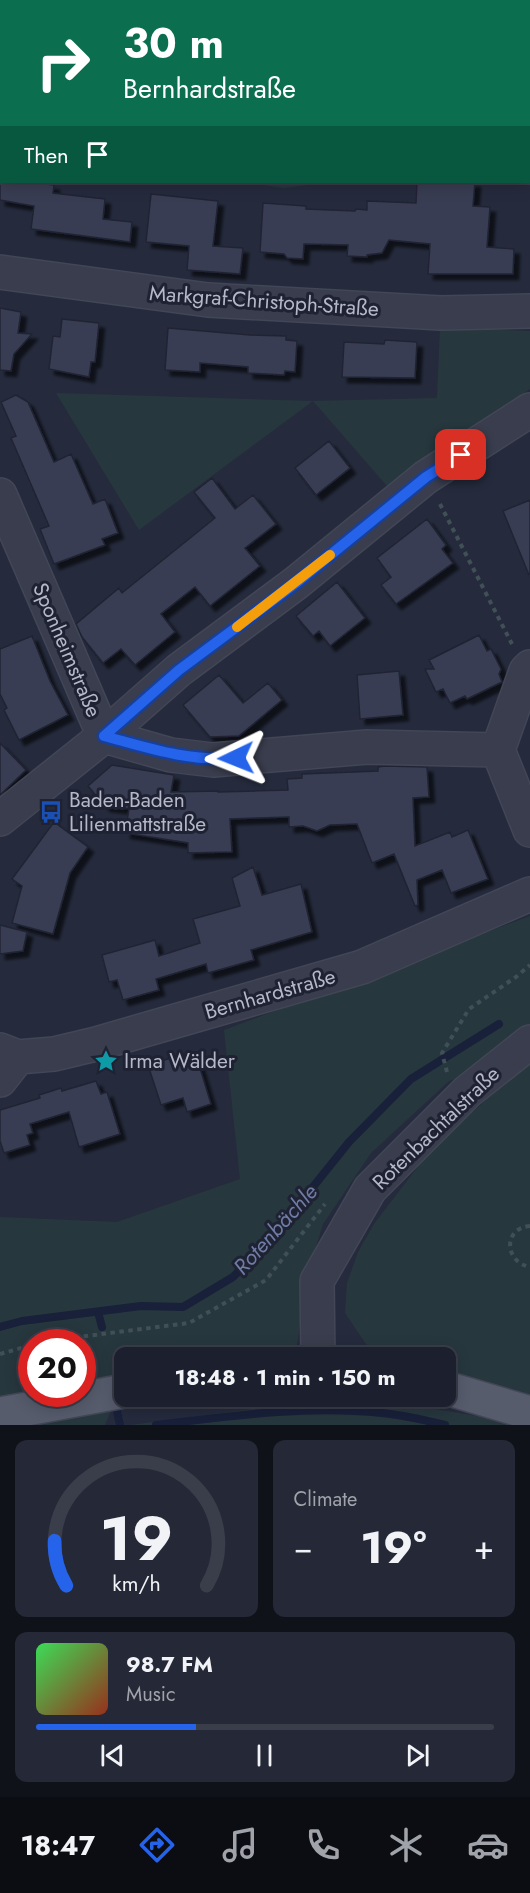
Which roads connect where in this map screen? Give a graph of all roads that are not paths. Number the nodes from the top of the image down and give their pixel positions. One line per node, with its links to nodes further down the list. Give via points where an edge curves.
1 (0, 272): 2 (street, Markgraf-Christoph-Straße, via 208,300 441,313)
2 (530, 311)
3 (530, 410): 6 (street, via 426,477 296,583 179,670)
4 (0, 495): 6 (street, Sponheimstraße)
5 (528, 669): 7 (street)
6 (104, 736): 7 (street, Sponheimstraße, via 171,755 213,760 367,747); 8 (street)
7 (498, 750): 9 (street)
8 (0, 819)
9 (530, 830)
10 (530, 894): 12 (street, Bernhardstraße, via 362,967 96,1044)
11 (530, 1042): 13 (street, Rotenbachtalstraße, via 467,1092 370,1189 317,1281)
12 (6, 1062)
13 (318, 1347)
14 (456, 1391): 16 (main road)
15 (114, 1393): 17 (main road)
16 (530, 1413)
17 (0, 1414)

